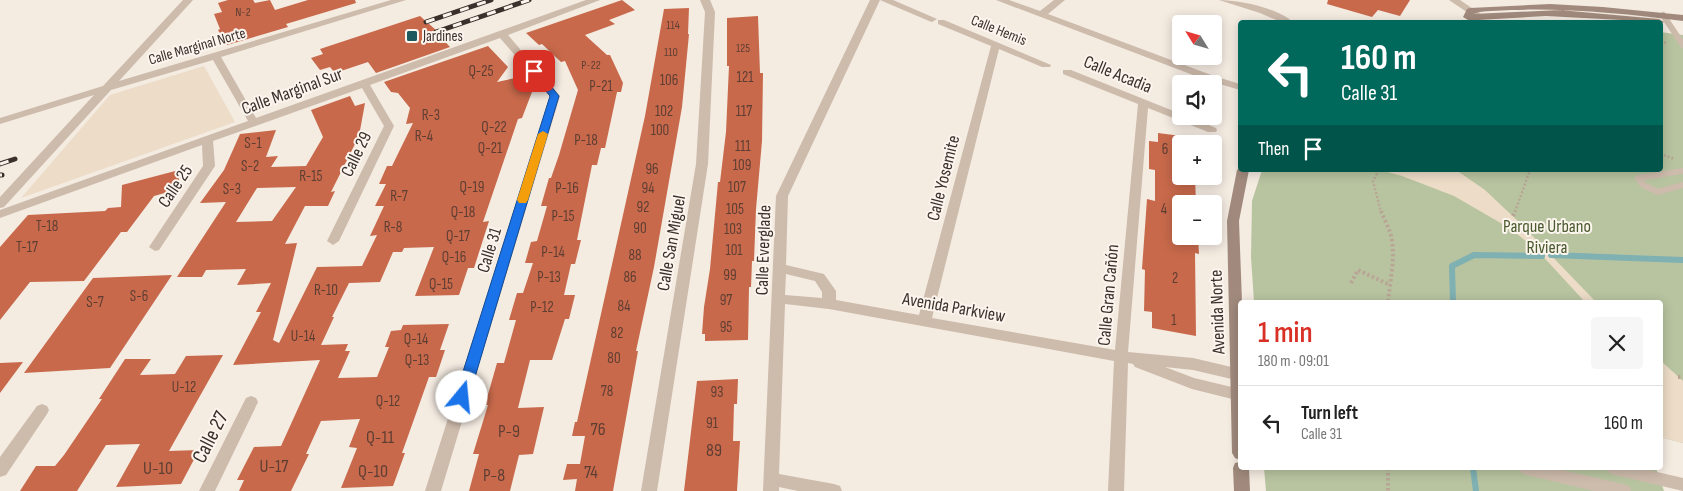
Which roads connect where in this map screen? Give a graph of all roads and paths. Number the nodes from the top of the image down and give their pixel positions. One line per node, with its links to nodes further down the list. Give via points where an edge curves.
1 (188, 0): 29 (street)
2 (401, 0): 24 (street, Calle Marginal Norte)
3 (595, 0): 21 (street, Calle Marginal Sur)
4 (705, 0): 69 (street, Calle San Miguel, via 710,12 702,164)
5 (875, 0): 47 (street, Calle Everglade, via 782,196)
6 (885, 0): 22 (street, Calle Hemis)
7 (1001, 0): 12 (street)
8 (1060, 0): 12 (street)
9 (1224, 0): 14 (street)
10 (1454, 0): 11 (street)
11 (1469, 14): 15 (street, via 1480,18 1557,13); 16 (street, via 1514,6 1579,7)
12 (1041, 15): 28 (street)
13 (1683, 18): 17 (street)
14 (1283, 20)
15 (1649, 20)
16 (1656, 20)
17 (1663, 21)
18 (1663, 21): 20 (street)
19 (1663, 22): 23 (lane)
20 (1683, 26)
21 (502, 34): 27 (street, Calle Marginal Sur); 68 (street, Calle 31, via 555,96)
22 (996, 44): 25 (street, Calle Hemis); 53 (street, Calle Yosemite)
23 (1683, 45)
24 (216, 57): 29 (street, Calle Marginal Norte); 32 (street)
25 (1046, 65)
26 (1067, 72): 30 (street, Calle Acadia)
27 (364, 83): 32 (street, Calle Marginal Sur); 45 (street, Calle 29, via 389,126)
28 (1238, 86)
29 (106, 87): 31 (street, Calle Marginal Norte); 42 (street)
30 (1143, 103): 33 (street, Calle Acadia); 55 (street, Calle Gran Cañón)
31 (0, 121)
32 (254, 123): 34 (street, Calle Marginal Sur)
33 (1212, 130)
34 (208, 140): 43 (street, Calle Marginal Sur); 46 (street, Calle 25, via 209,166)
35 (1663, 155): 36 (path)
36 (1683, 162)
37 (1683, 171): 41 (lane, via 1638,178 1643,185 1658,192)
38 (1243, 172): 54 (street, Avenida Norte, via 1233,221)
39 (1378, 172): 49 (path, via 1373,181 1391,235)
40 (1529, 172): 44 (path)
41 (1683, 185)
42 (0, 204)
43 (0, 214)
44 (1513, 216)
45 (333, 241)
46 (155, 247)
47 (780, 268): 50 (street, Calle Everglade); 52 (street, via 819,277 828,291)
48 (1351, 283): 49 (path, via 1358,270)
49 (1390, 285): 51 (path)
50 (779, 299): 52 (street, Avenida Parkview); 65 (street, Calle Everglade)
51 (1388, 300)
52 (829, 304): 53 (street, Avenida Parkview)
53 (924, 320): 55 (street, Avenida Parkview)
54 (1238, 349)
55 (1121, 356): 56 (street, Avenida Parkview, via 1193,364); 57 (street, Avenida Parkview, via 1192,383); 71 (street, Calle Gran Cañón)
56 (1238, 375)
57 (1238, 394)
58 (252, 402): 67 (street, Calle 27)
59 (42, 410): 60 (street)
60 (0, 470)
61 (1241, 470): 72 (street)
62 (1388, 470): 73 (path)
63 (1535, 470): 74 (street)
64 (1623, 470): 66 (street)
65 (771, 485): 70 (street)
66 (1683, 485)
67 (207, 491)
68 (433, 491)
69 (649, 491)
70 (834, 491)
71 (1116, 491)
72 (1242, 491)
73 (1388, 491)
74 (1623, 491)

